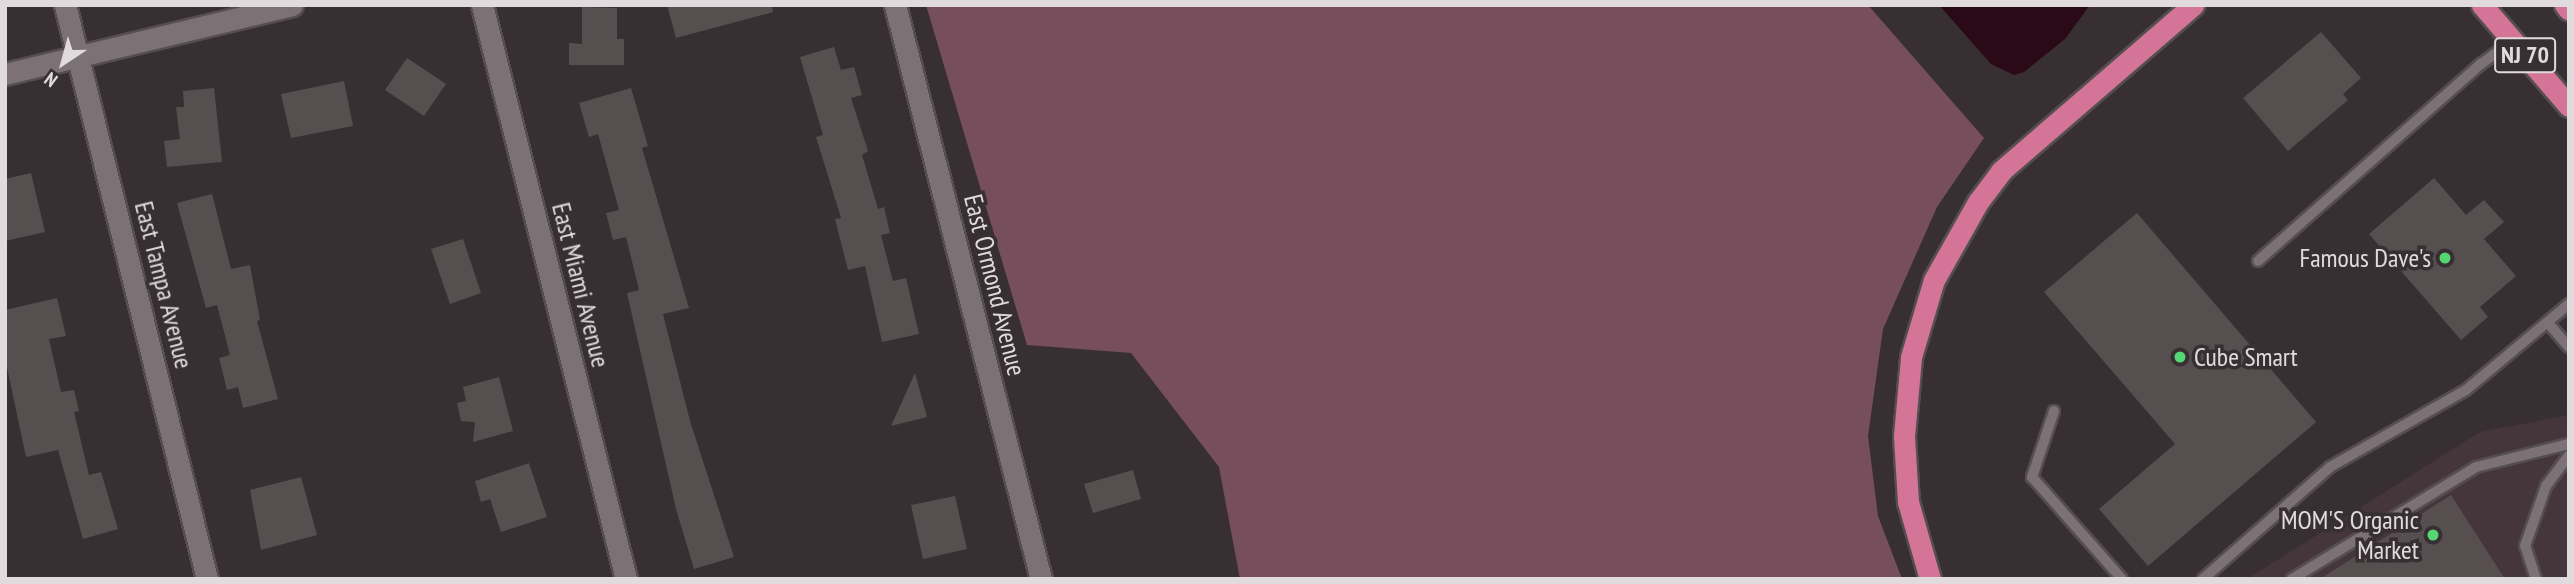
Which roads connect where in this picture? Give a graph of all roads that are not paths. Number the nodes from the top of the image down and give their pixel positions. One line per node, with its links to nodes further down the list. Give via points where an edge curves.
1 (65, 5): 10 (street, East Tampa Avenue)
2 (292, 5): 10 (street)
3 (482, 5): 21 (street, East Miami Avenue)
4 (895, 5): 22 (street, East Ormond Avenue)
5 (2193, 5): 23 (highway, via 2001,172 1978,202 1934,280 1911,357 1904,436 1908,502)
6 (2482, 5): 9 (highway, NJ 70)
7 (2565, 5): 8 (highway, NJ 70)
8 (2569, 10)
9 (2513, 41): 12 (highway, NJ 70); 13 (lane)
10 (79, 56): 11 (street); 20 (street, East Tampa Avenue)
11 (5, 74)
12 (2569, 106)
13 (2258, 261)
14 (2569, 304): 15 (lane)
15 (2548, 323): 16 (lane); 25 (lane, via 2466,390 2330,467)
16 (2569, 347)
17 (2054, 411): 24 (lane, via 2032,477)
18 (2569, 444): 26 (lane, via 2476,467)
19 (2569, 455): 27 (lane, via 2546,486 2525,546)
20 (208, 579)
21 (626, 579)
22 (1041, 579)
23 (1930, 579)
24 (2122, 579)
25 (2203, 579)
26 (2292, 579)
27 (2536, 579)

